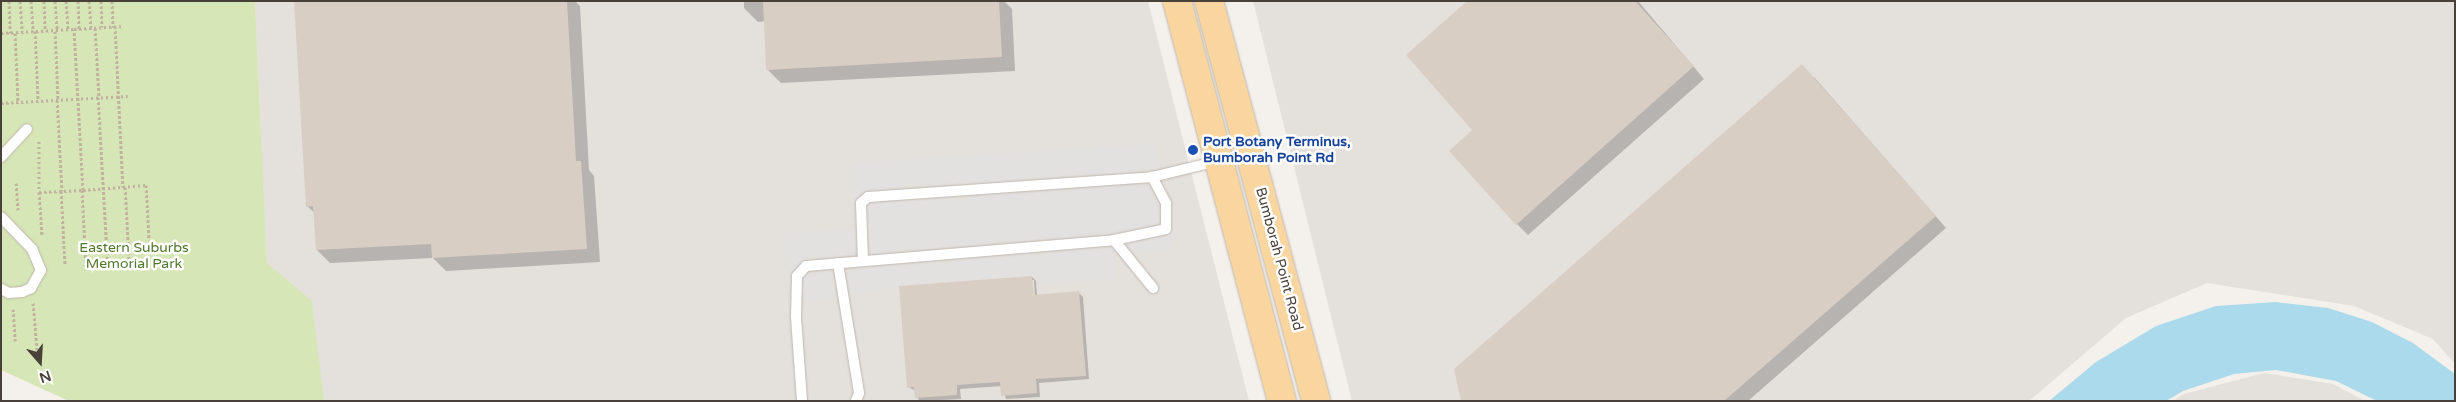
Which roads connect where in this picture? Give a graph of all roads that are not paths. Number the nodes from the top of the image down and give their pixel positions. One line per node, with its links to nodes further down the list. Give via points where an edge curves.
1 (1178, 1): 5 (main road)
2 (1209, 1): 16 (main road, Bumborah Point Road)
3 (27, 129): 4 (lane)
4 (1, 157)
5 (1218, 161): 6 (lane); 15 (main road)
6 (1152, 177): 8 (lane, via 1166,203 1166,229); 9 (lane, via 868,197 861,203)
7 (1, 217): 12 (lane, via 32,249 41,270 31,288 8,293)
8 (1114, 240): 9 (lane); 11 (lane)
9 (863, 261): 10 (lane)
10 (838, 263): 13 (lane, via 806,266 797,276 796,317); 14 (lane, via 859,393)
11 (1153, 288)
12 (1, 289)
13 (802, 401)
14 (856, 401)
15 (1282, 401)
16 (1316, 401)

